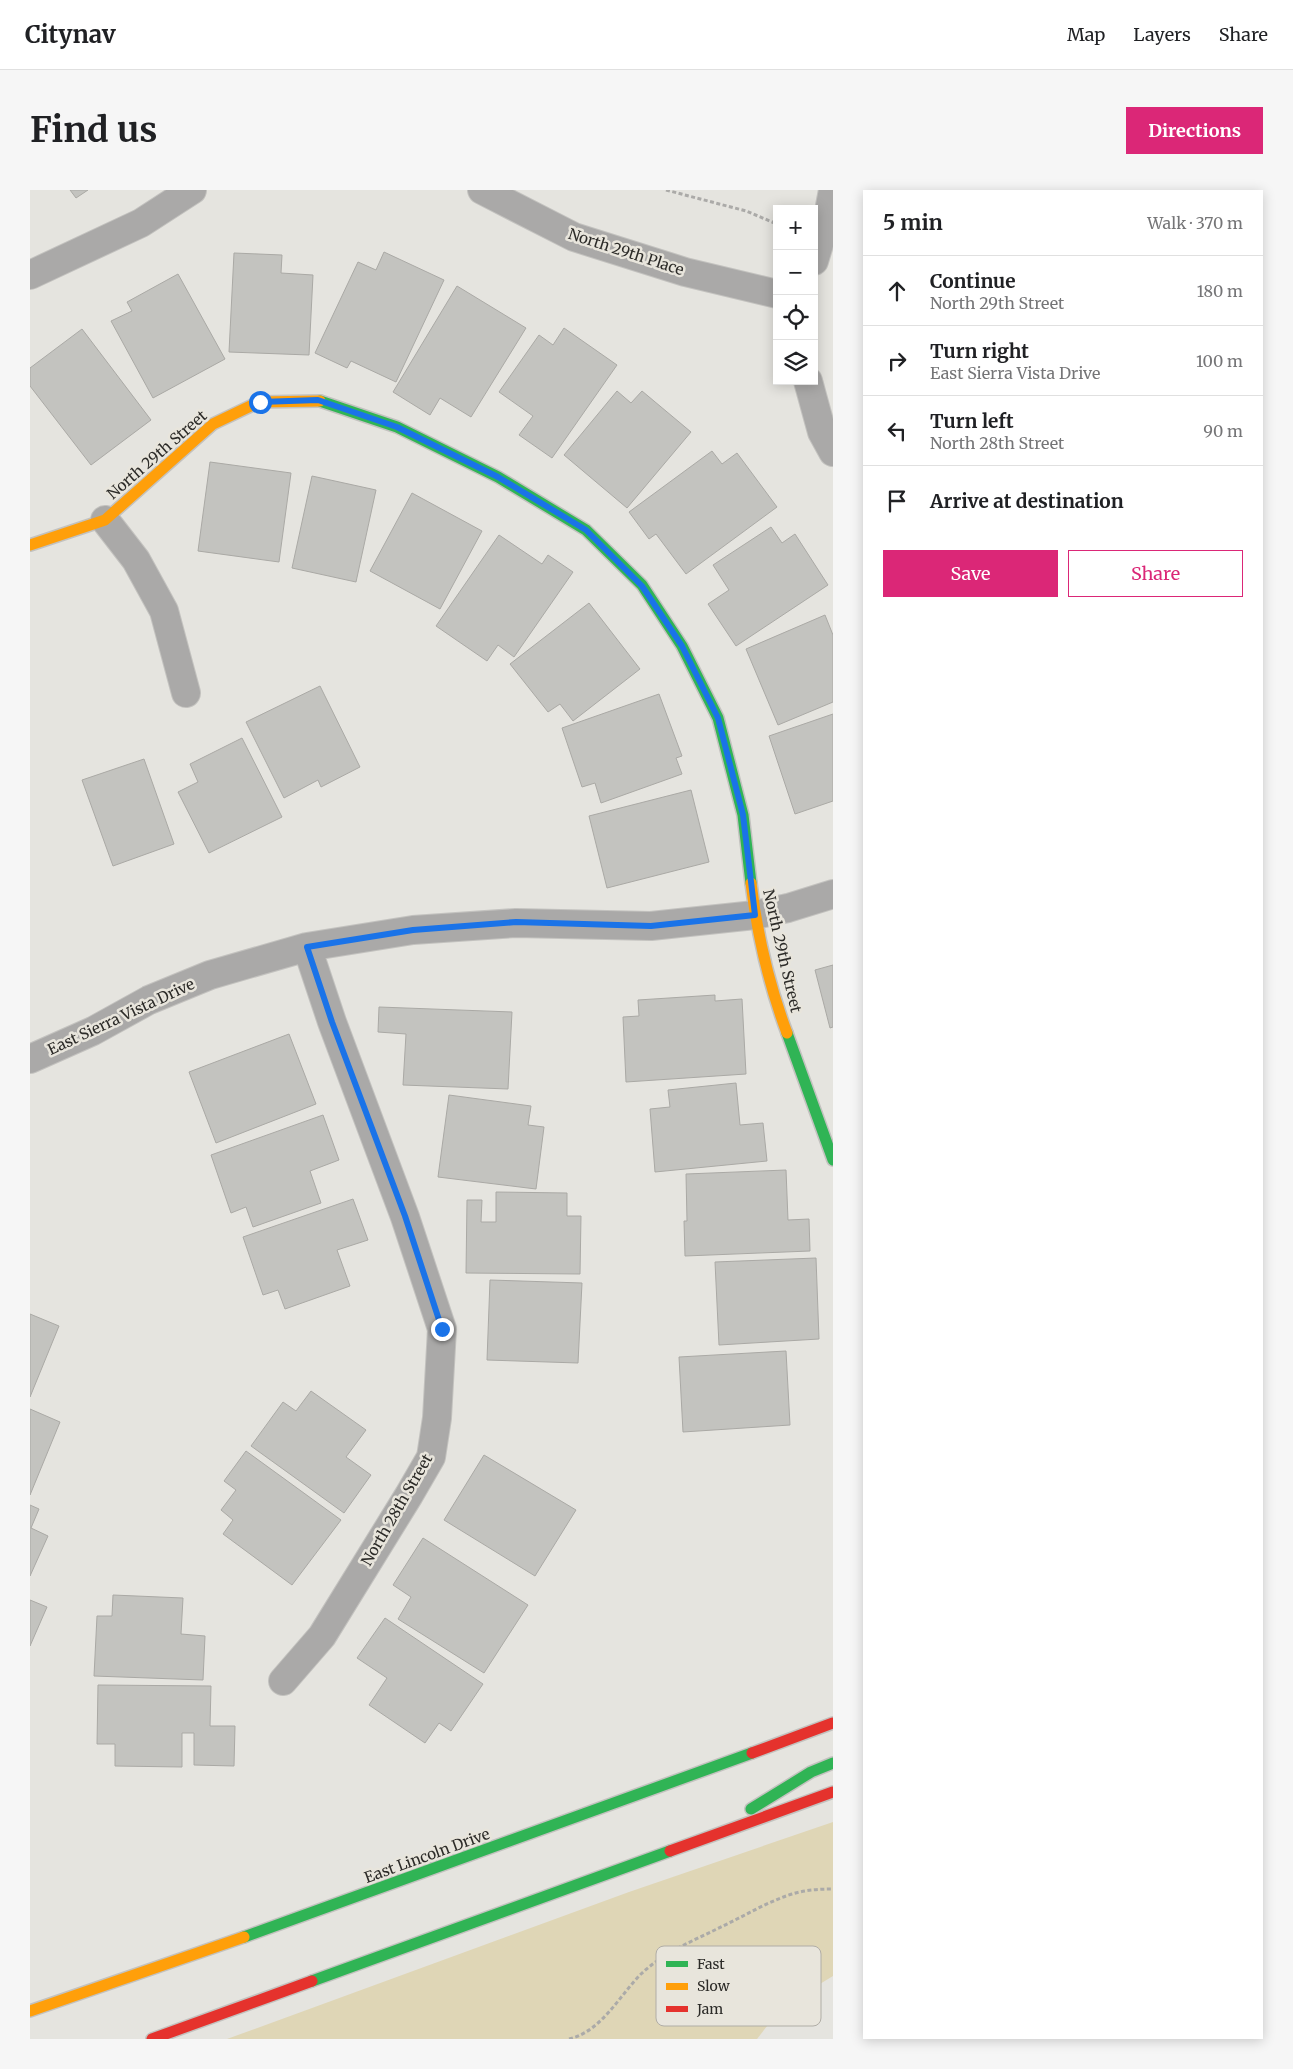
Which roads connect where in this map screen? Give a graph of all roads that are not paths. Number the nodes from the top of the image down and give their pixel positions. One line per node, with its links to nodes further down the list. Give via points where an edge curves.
1 (192, 190): 5 (street, via 141,223)
2 (482, 190): 6 (street, North 29th Place, via 574,237 685,272)
3 (832, 204): 4 (street)
4 (817, 250)
5 (30, 275)
6 (773, 293)
7 (809, 385): 8 (street, via 822,432)
8 (833, 452)
9 (104, 520): 10 (main road); 11 (street, via 136,560 164,611); 13 (main road, North 29th Street, via 212,424 260,402 318,400 397,427 498,477 586,530 642,586 682,646 718,718 743,815)
10 (30, 545)
11 (186, 693)
12 (833, 894): 13 (street, East Sierra Vista Drive)
13 (755, 915): 14 (street, East Sierra Vista Drive, via 651,926 516,922 432,928); 16 (main road, North 29th Street, via 780,1014)
14 (307, 947): 15 (street, East Sierra Vista Drive, via 210,975 149,1000 93,1031); 17 (street, North 28th Street, via 405,1216 442,1329 437,1418 431,1457 322,1636)
15 (30, 1059)
16 (833, 1160)
17 (283, 1682)
18 (833, 1724): 22 (main road, East Lincoln Drive)
19 (833, 1764): 21 (main road, via 812,1772)
20 (833, 1792): 21 (main road)
21 (706, 1838): 23 (main road)
22 (30, 2011)
23 (152, 2039)

